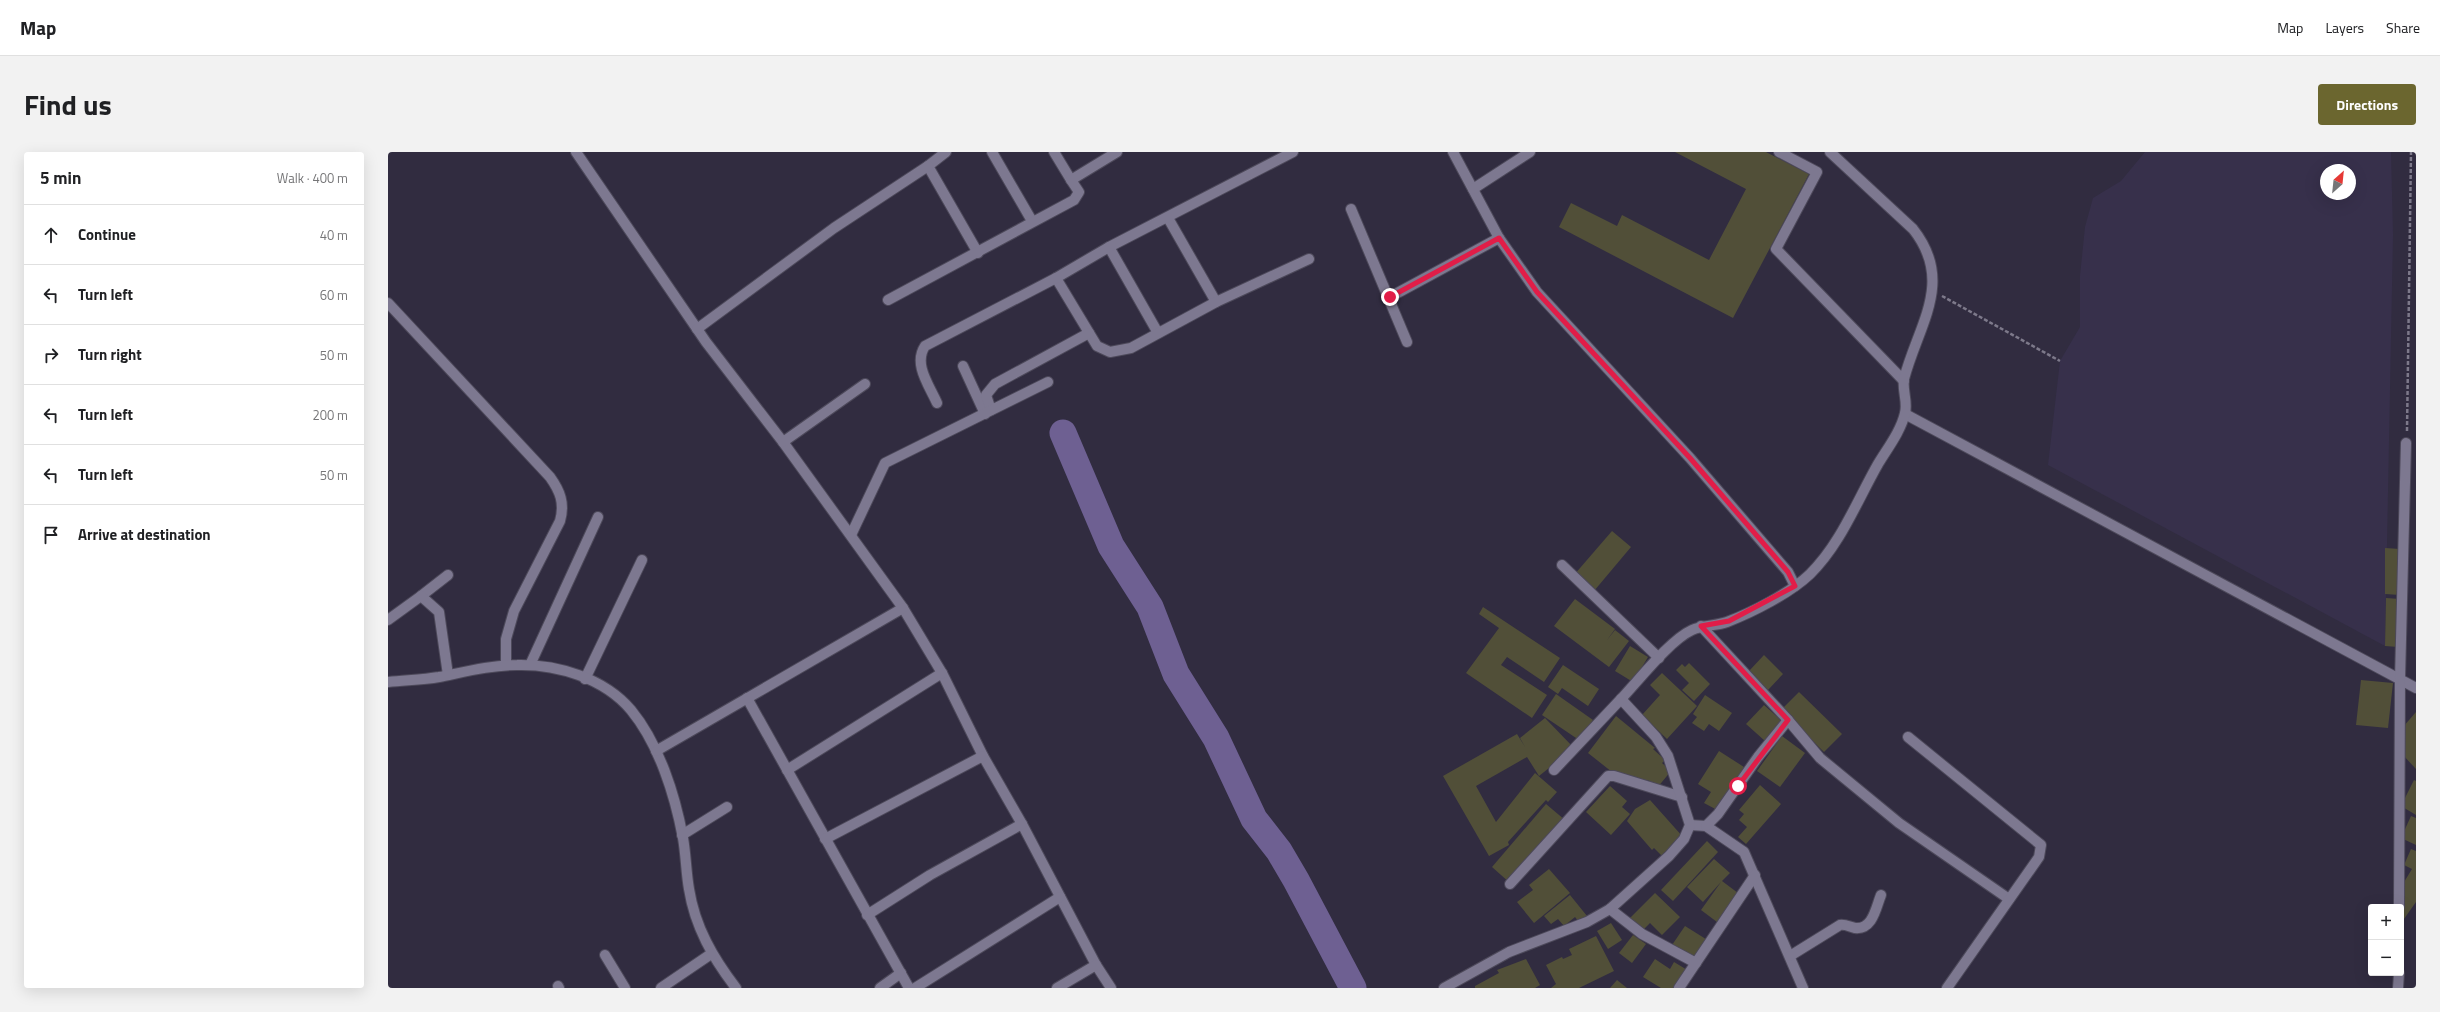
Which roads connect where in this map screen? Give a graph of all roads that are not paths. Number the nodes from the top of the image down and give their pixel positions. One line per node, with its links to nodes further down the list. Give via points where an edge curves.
1 (576, 152): 26 (street)
2 (946, 152): 11 (street)
3 (992, 152): 16 (street)
4 (1054, 152): 12 (street)
5 (1116, 152): 12 (street)
6 (1294, 152): 15 (street)
7 (1453, 152): 13 (street)
8 (1530, 152): 13 (street)
9 (1779, 152): 31 (street, via 1817,172 1776,249)
10 (1834, 154): 31 (street, via 1914,229 1922,240 1934,275 1933,291 1923,327)
11 (928, 166): 19 (street); 26 (street, via 828,233)
12 (1071, 180): 16 (street, via 1078,190 1076,198)
13 (1473, 189): 17 (street)
14 (1351, 209): 22 (street)
15 (1168, 218): 18 (street); 25 (street)
16 (1032, 221): 19 (street)
17 (1499, 238): 22 (street); 44 (street, via 1537,292 1690,458 1788,572)
18 (1110, 247): 21 (street); 28 (street)
19 (978, 253): 23 (street)
20 (1309, 259): 25 (street)
21 (1056, 278): 27 (street); 34 (street, via 926,346 920,353 919,362)
22 (1390, 297): 29 (street)
23 (888, 300)
24 (388, 302): 50 (street, via 559,489 564,510 514,610 506,639)
25 (1216, 302): 28 (street)
26 (697, 329): 37 (street)
27 (1089, 333): 28 (street, via 1097,346 1110,352 1130,348); 35 (street, via 995,384 986,395)
28 (1158, 333)
29 (1407, 342)
30 (963, 366): 35 (street)
31 (1904, 381): 36 (street, via 1907,404)
32 (1048, 382): 35 (street)
33 (865, 384): 37 (street)
34 (937, 403)
35 (988, 412): 40 (street, via 885,463)
36 (1905, 414): 44 (street, via 1824,558); 55 (street)
37 (783, 442): 40 (street)
38 (2406, 443): 55 (street)
39 (598, 517): 51 (street)
40 (851, 535): 46 (street)
41 (642, 560): 54 (street)
42 (1562, 565): 49 (street)
43 (448, 575): 45 (street)
44 (1795, 586): 48 (street, via 1729,621)
45 (421, 596): 47 (street); 53 (street, via 439,612)
46 (904, 608): 52 (street); 58 (street)
47 (388, 620)
48 (1701, 626): 49 (street, via 1683,635); 60 (street)
49 (1659, 658): 59 (street)
50 (506, 665): 51 (street); 53 (street)
51 (530, 665): 54 (street, via 560,669)
52 (942, 673): 63 (street); 64 (street)
53 (448, 675): 56 (street)
54 (585, 678): 62 (street, via 605,689 631,710)
55 (2400, 679): 57 (street); 78 (street)
56 (388, 682)
57 (2416, 688)
58 (747, 698): 62 (street); 64 (street)
59 (1621, 699): 65 (street); 66 (street, via 1656,737 1668,756)
60 (1788, 720): 70 (street, via 1718,814); 77 (street, via 1820,758 1858,791 1899,823)
61 (1908, 737): 77 (street, via 2039,842 2042,849 2039,857)
62 (656, 751): 71 (street, via 673,793)
63 (984, 756): 68 (street); 72 (street)
64 (787, 770): 72 (street)
65 (1554, 770)
66 (1682, 797): 69 (street); 74 (street, via 1608,776)
67 (727, 807): 71 (street)
68 (1022, 824): 76 (street); 80 (street, via 930,875)
69 (1690, 825): 70 (street); 79 (street, via 1684,839 1669,856)
70 (1706, 826): 73 (street, via 1744,852)
71 (682, 835): 82 (street, via 692,904)
72 (825, 839): 80 (street)
73 (1755, 876): 83 (street); 84 (street)
74 (1510, 884)
75 (1881, 895): 83 (street, via 1872,919 1866,926 1857,928 1840,925)
76 (1060, 897): 85 (street); 93 (street)
77 (2009, 898): 99 (street)
78 (2399, 904)
79 (1610, 910): 84 (street, via 1642,934); 96 (street, via 1587,922 1509,952)
80 (867, 915): 86 (street)
81 (605, 955): 88 (street)
82 (709, 956): 89 (street); 90 (street)
83 (1790, 956): 98 (street)
84 (1696, 963): 97 (street)
85 (1096, 965): 94 (street); 95 (street)
86 (901, 973): 91 (street); 92 (street)
87 (2398, 976): 100 (street)
88 (625, 988)
89 (661, 988)
90 (736, 988)
91 (880, 988)
92 (909, 988)
93 (916, 988)
94 (1056, 988)
95 (1111, 988)
96 (1444, 988)
97 (1679, 988)
98 (1803, 988)
99 (1947, 988)
100 (2398, 988)

